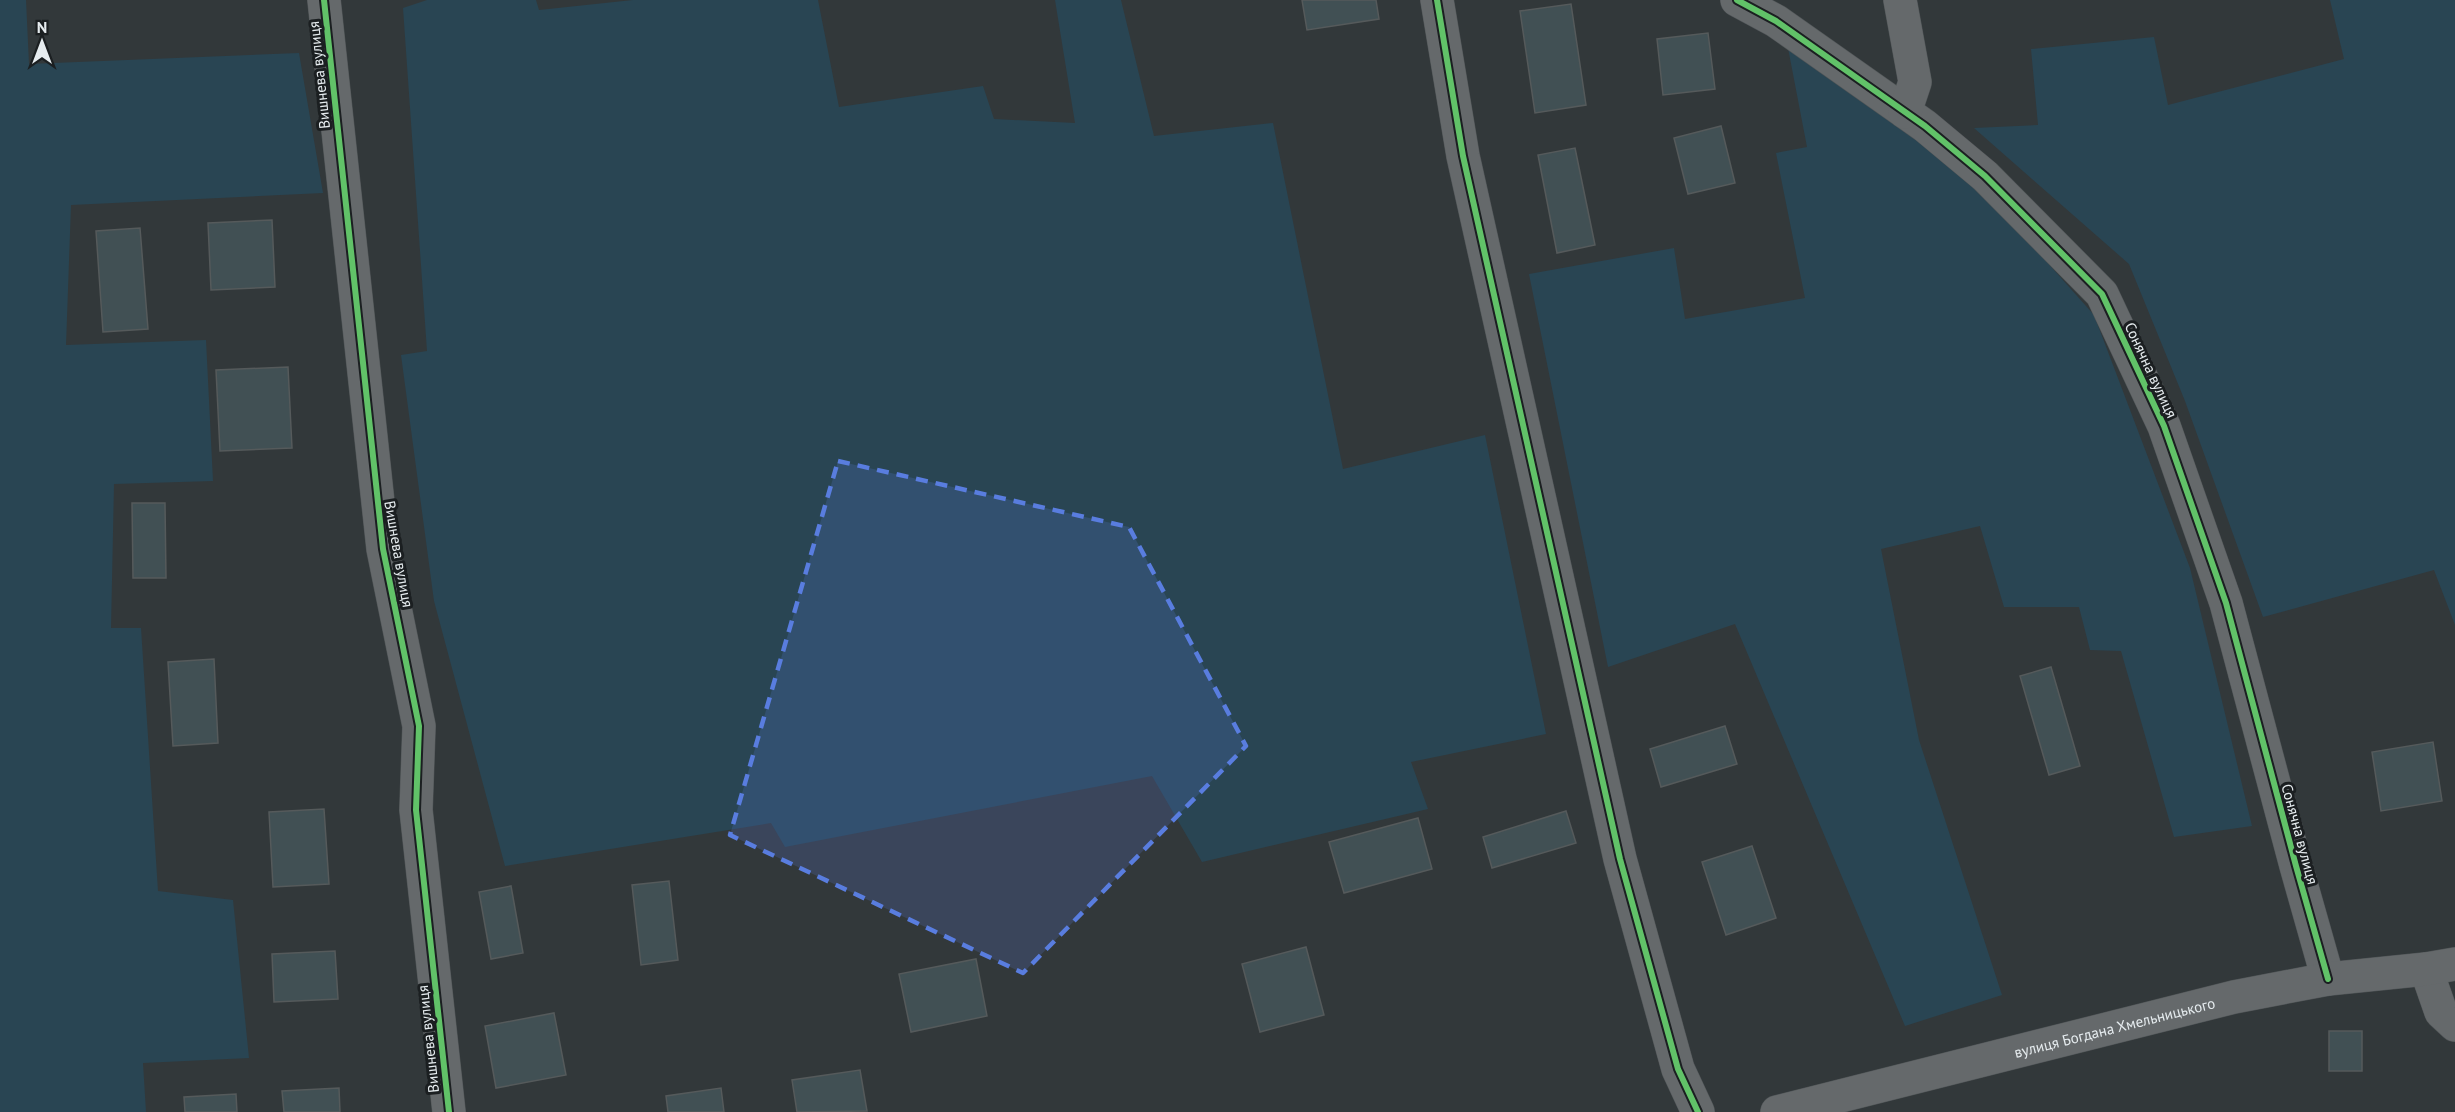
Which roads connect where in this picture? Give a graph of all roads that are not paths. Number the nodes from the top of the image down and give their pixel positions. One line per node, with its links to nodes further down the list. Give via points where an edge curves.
1 (324, 0): 9 (street, Вишнева вулиця, via 383,549 419,726 416,810)
2 (1437, 0): 10 (street, via 1465,167 1620,859 1678,1069)
3 (1737, 0): 5 (street, Сонячна вулиця, via 1776,21)
4 (1900, 0): 5 (street, via 1915,82)
5 (1905, 112): 7 (street, Сонячна вулиця, via 1985,176 2102,294 2164,426 2226,603)
6 (2441, 967): 7 (street, вулиця Богдана Хмельницького); 8 (street, via 2441,1012)
7 (2328, 979): 11 (street, вулиця Богдана Хмельницького, via 2234,997)
8 (2455, 1025)
9 (449, 1112)
10 (1698, 1112)
11 (1777, 1112)

